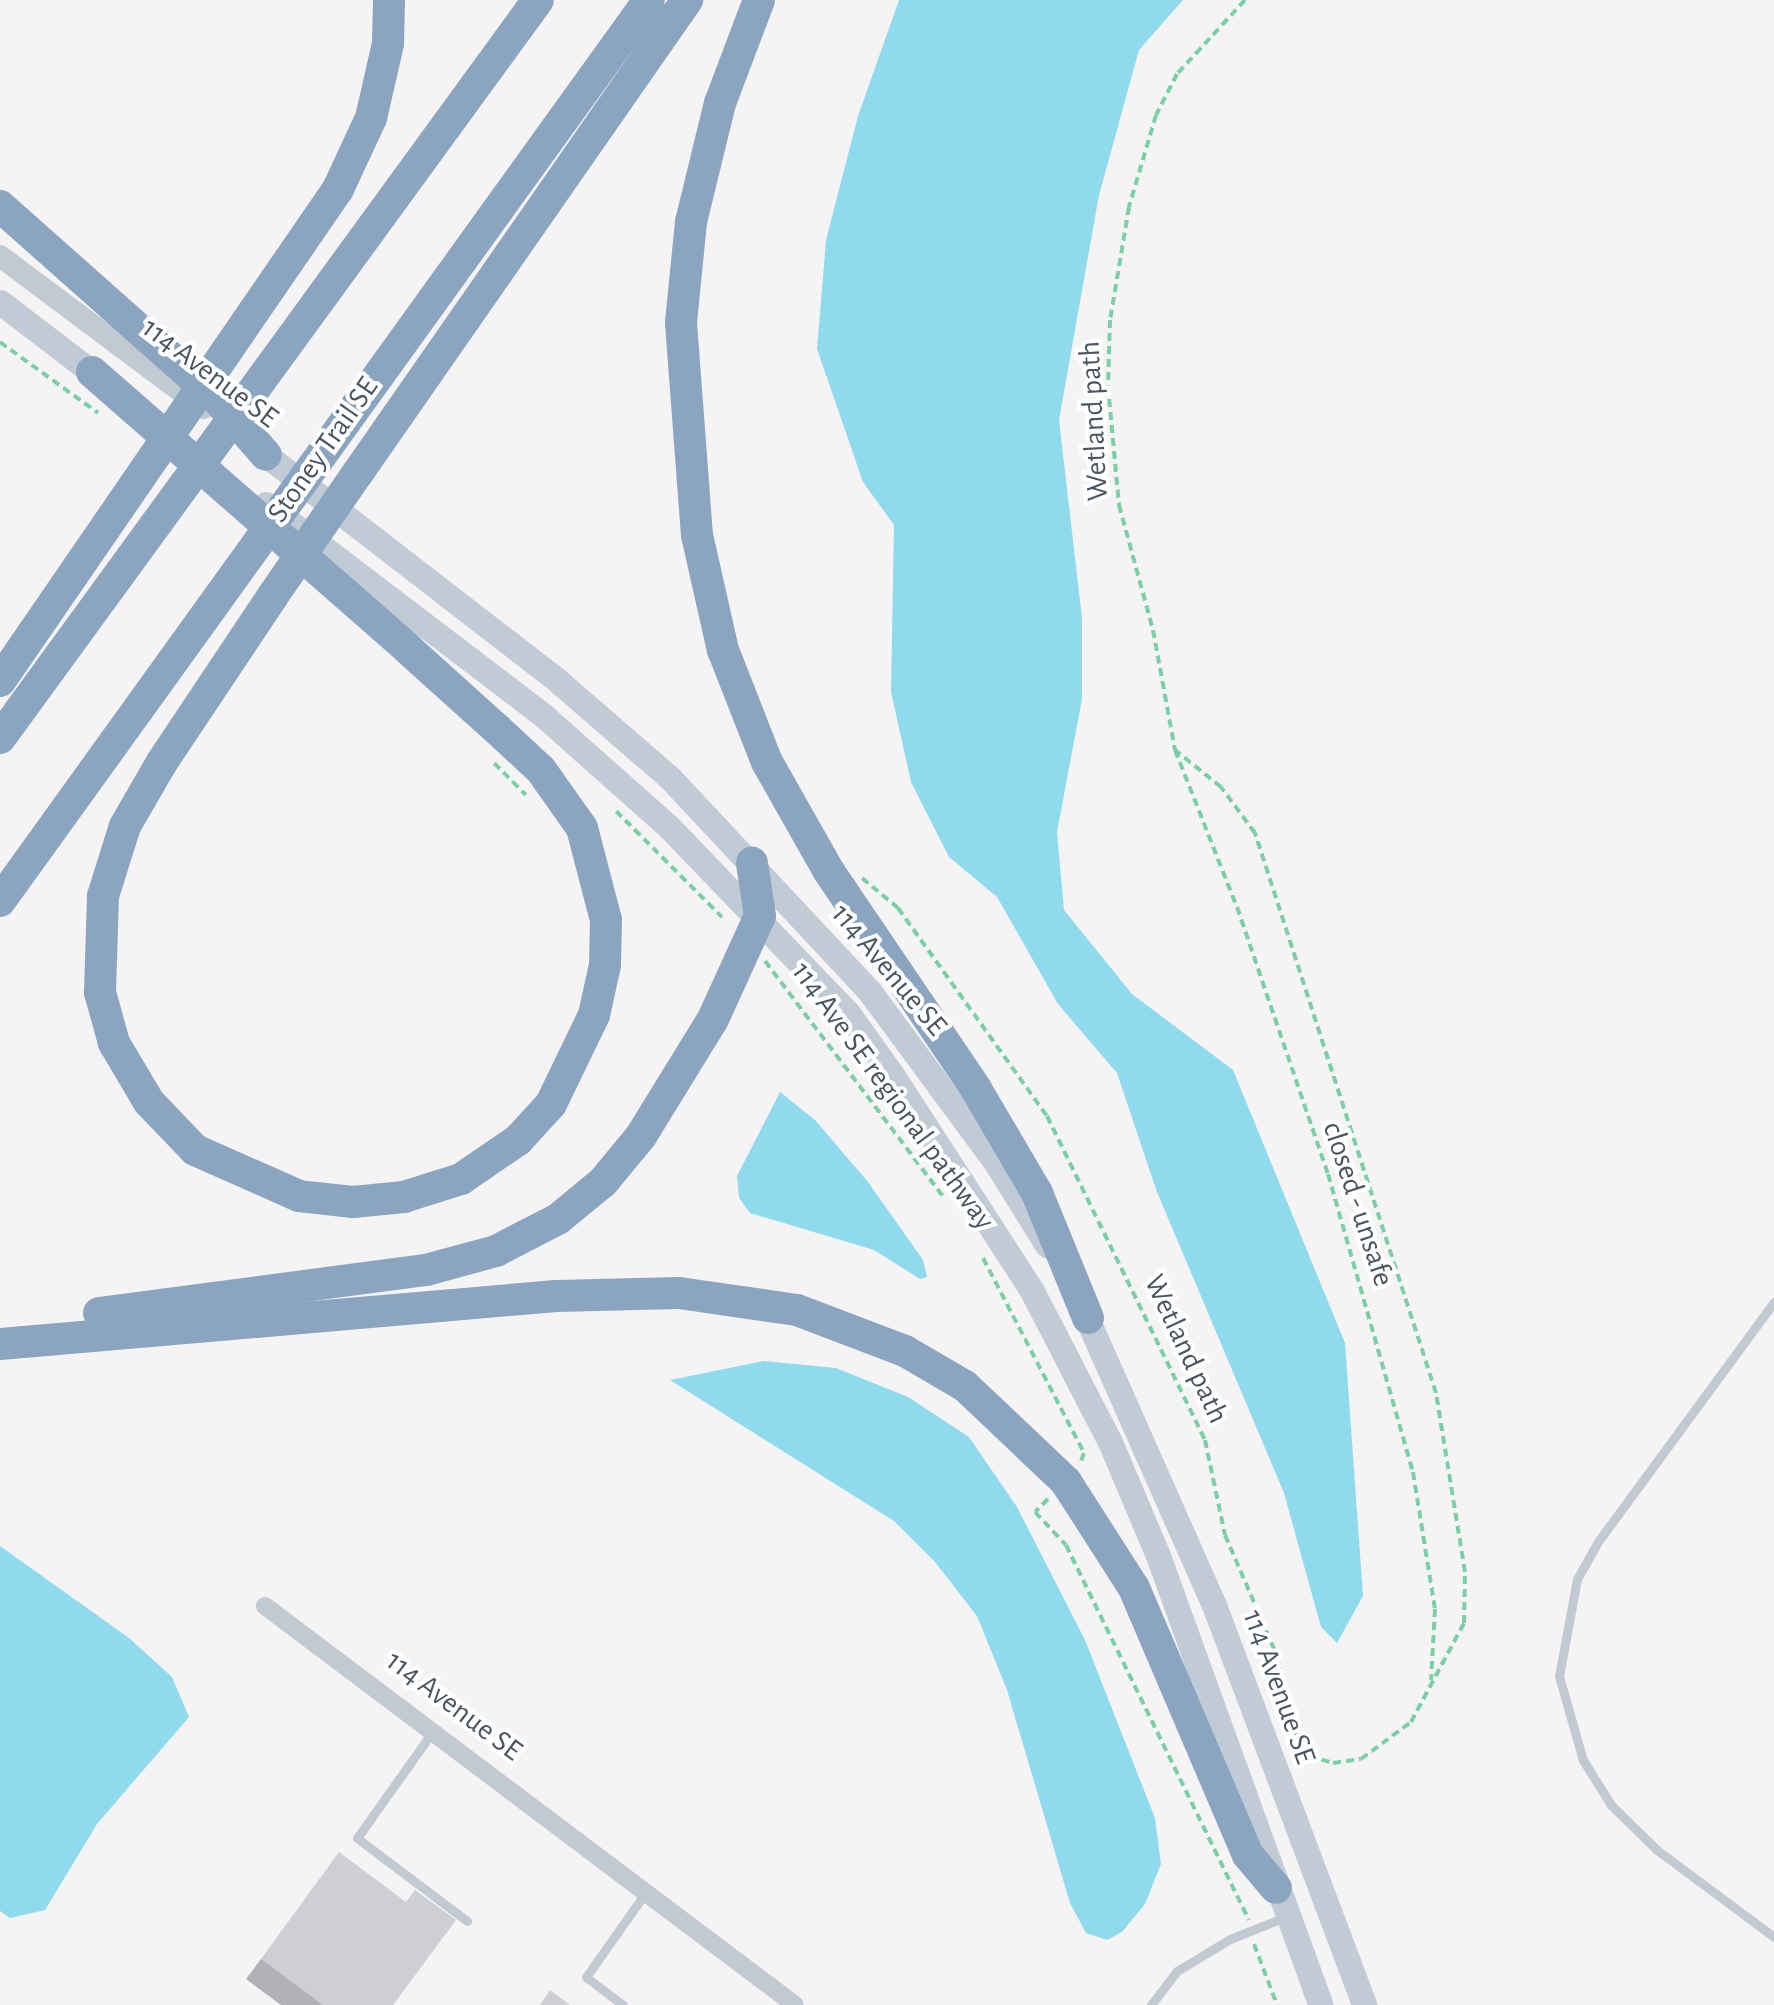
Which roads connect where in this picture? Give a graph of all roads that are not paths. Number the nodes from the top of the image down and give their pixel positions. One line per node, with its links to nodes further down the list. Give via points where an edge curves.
1 (389, 0): 11 (highway, via 388,44 371,118 346,171)
2 (538, 0): 12 (highway)
3 (648, 0): 14 (highway, Stoney Trail SE)
4 (687, 0): 9 (highway, via 357,474 272,597 125,826 102,896 100,992 114,1044 148,1102 196,1150 299,1196 352,1202 404,1197 460,1179 518,1140 551,1104 574,1064 606,965 603,905 582,828 541,770 498,729)
5 (760, 0): 17 (highway, via 735,56 690,222 681,323 697,536 723,650 767,762 828,870 976,1089 1037,1193)
6 (0, 206): 10 (highway, via 217,400)
7 (0, 256): 10 (street, 114 Avenue SE)
8 (0, 302): 9 (main road, 114 Avenue SE)
9 (92, 372): 15 (main road, 114 Avenue SE, via 544,716)
10 (266, 456): 13 (main road, 114 Avenue SE, via 558,681 670,778)
11 (0, 681)
12 (0, 738)
13 (752, 862): 15 (highway); 17 (main road, 114 Avenue SE, via 921,1057 996,1163)
14 (0, 901)
15 (760, 916): 18 (highway, via 713,1018 641,1136 603,1182 558,1218 496,1251 426,1270); 23 (main road, 114 Avenue SE, via 866,1040 1032,1291 1157,1552)
16 (1774, 1302): 25 (lane, via 1598,1540 1577,1579 1559,1676 1583,1760 1611,1806)
17 (1088, 1318): 30 (main road, 114 Avenue SE, via 1214,1605)
18 (0, 1326)
19 (0, 1344): 23 (highway, via 556,1296 679,1293 797,1310 905,1351 965,1386 1066,1482 1134,1588 1248,1856)
20 (265, 1606): 21 (street, 114 Avenue SE)
21 (433, 1731): 22 (street, 114 Avenue SE); 24 (lane, via 357,1838)
22 (646, 1892): 26 (lane, via 586,1977); 27 (street, 114 Avenue SE)
23 (1282, 1902): 28 (lane, via 1251,1930 1177,1971); 29 (main road, 114 Avenue SE)
24 (467, 1921)
25 (1774, 1937)
26 (623, 2005)
27 (794, 2005)
28 (1151, 2005)
29 (1320, 2005)
30 (1364, 2005)

